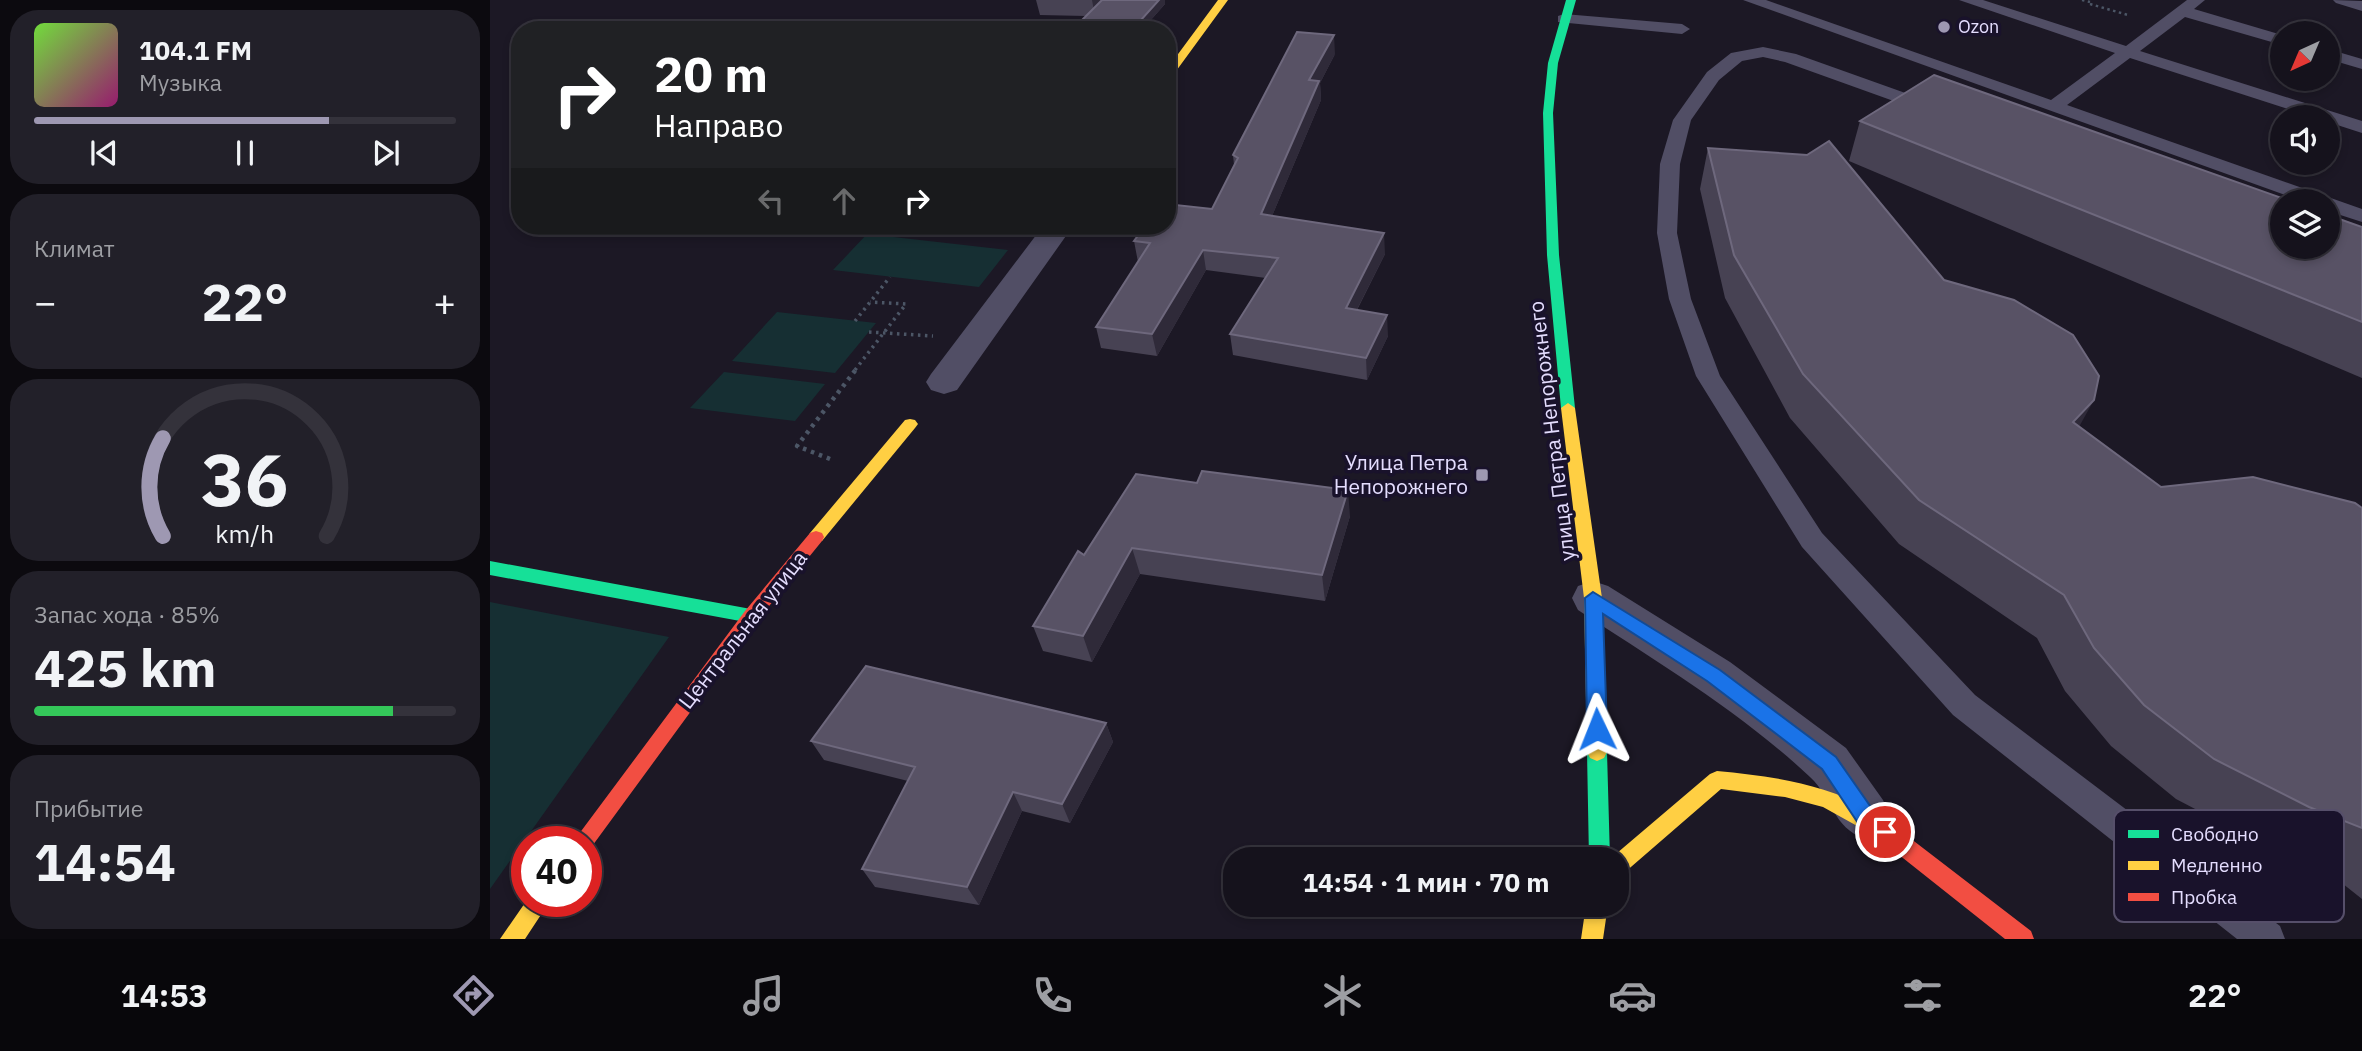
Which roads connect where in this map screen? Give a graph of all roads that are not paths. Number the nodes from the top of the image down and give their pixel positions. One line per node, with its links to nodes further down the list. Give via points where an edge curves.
1 (1223, 0): 14 (street)
2 (1571, 0): 9 (street, улица Петра Непорожнего)
3 (1751, 0): 16 (lane)
4 (1967, 0): 12 (lane)
5 (2197, 0): 8 (lane)
6 (2341, 0): 7 (lane)
7 (2362, 6)
8 (2183, 11): 11 (lane); 12 (lane)
9 (1564, 19): 10 (lane); 26 (street, улица Петра Непорожнего, via 1548,113 1553,255)
10 (1682, 29)
11 (2270, 36)
12 (2128, 52): 16 (lane); 18 (lane)
13 (2340, 58): 15 (lane)
14 (1176, 64)
15 (2362, 64)
16 (2053, 107): 19 (lane)
17 (1949, 115): 29 (lane, via 1763,52 1737,57 1722,66 1682,120 1670,164 1667,233 1679,299 1708,376 1812,540 1964,705)
18 (2362, 127)
19 (2286, 189)
20 (2340, 208): 21 (lane)
21 (2362, 216)
22 (1051, 235): 23 (street)
23 (944, 382)
24 (910, 424): 27 (street, Центральная улица)
25 (490, 568): 27 (street)
26 (1593, 598): 28 (street, via 1714,676 1829,763); 31 (street, улица Петра Непорожнего)
27 (751, 616): 30 (street, Центральная улица)
28 (1866, 816): 32 (street, via 1797,788 1717,780); 38 (street)
29 (2114, 821)
30 (595, 826)
31 (1600, 847)
32 (1629, 856)
33 (527, 917): 36 (street)
34 (1595, 917): 37 (street)
35 (2245, 922): 39 (lane)
36 (511, 939)
37 (1592, 939)
38 (2023, 939)
39 (2267, 939)

